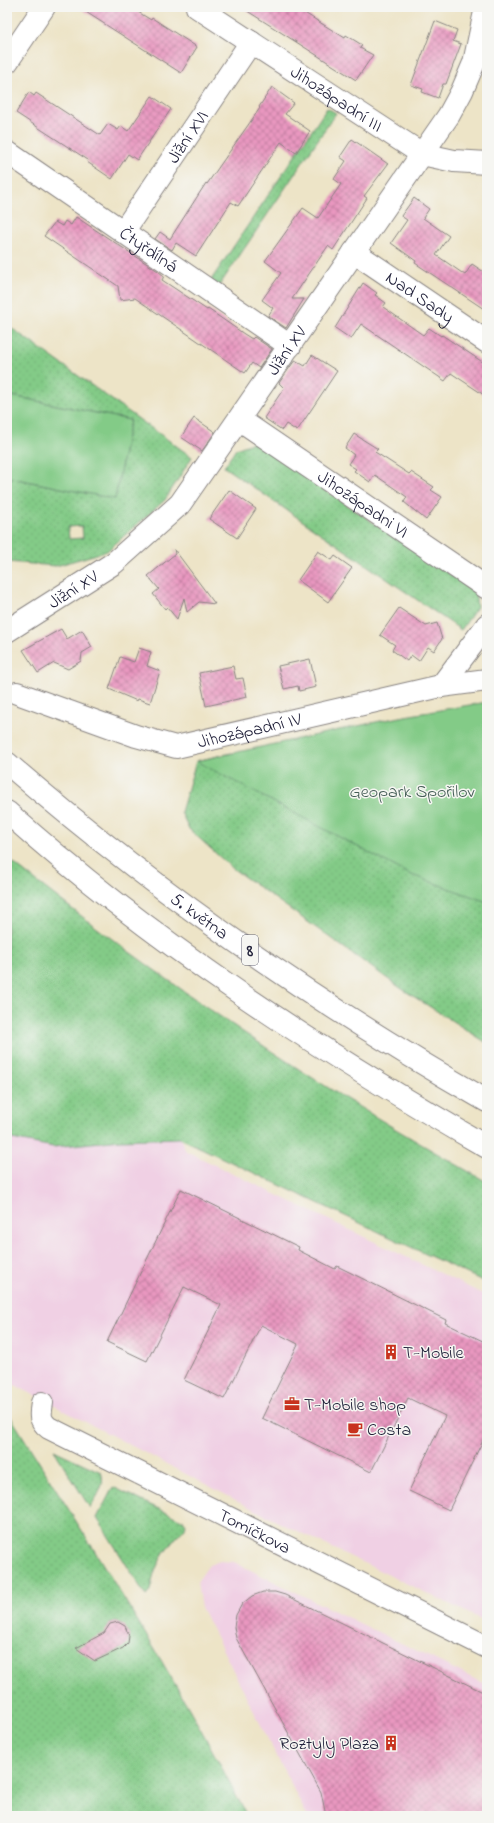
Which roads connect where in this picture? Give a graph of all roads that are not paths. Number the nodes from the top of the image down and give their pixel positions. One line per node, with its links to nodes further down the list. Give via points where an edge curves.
1 (44, 7): 5 (main road)
2 (197, 7): 4 (main road, Jihozápadní III)
3 (486, 7): 7 (main road, Jižní XV, via 474,63 462,92)
4 (251, 42): 7 (main road, Jihozápadní III); 9 (main road, Jižní XVI)
5 (7, 62)
6 (7, 152): 9 (main road, Čtyřdílná)
7 (422, 154): 8 (main road, Jihozápadní III, via 454,161); 10 (main road, Jižní XV)
8 (487, 163)
9 (123, 232): 12 (main road, Čtyřdílná)
10 (354, 252): 11 (main road, Nad Sady); 12 (main road, Jižní XV)
11 (487, 342)
12 (290, 346): 13 (main road, Jižní XV)
13 (240, 420): 14 (main road, Jihozápadni VI); 16 (main road, Jižní XV, via 180,504 114,563)
14 (487, 588)
15 (487, 625): 18 (main road)
16 (7, 631)
17 (487, 680): 18 (main road, Jihozápadní IV)
18 (441, 686): 19 (main road, Jihozápadní IV, via 176,747 136,736)
19 (17, 693)
20 (7, 763): 24 (main road, 5. května / 8, via 117,852 217,927 368,1029)
21 (7, 812): 23 (main road, 8)
22 (7, 820): 23 (main road)
23 (76, 870): 25 (main road, 8, via 167,941 286,1023)
24 (487, 1101)
25 (487, 1147)
26 (42, 1403): 27 (main road, Tomíčkova, via 42,1423 49,1428)
27 (487, 1647)

